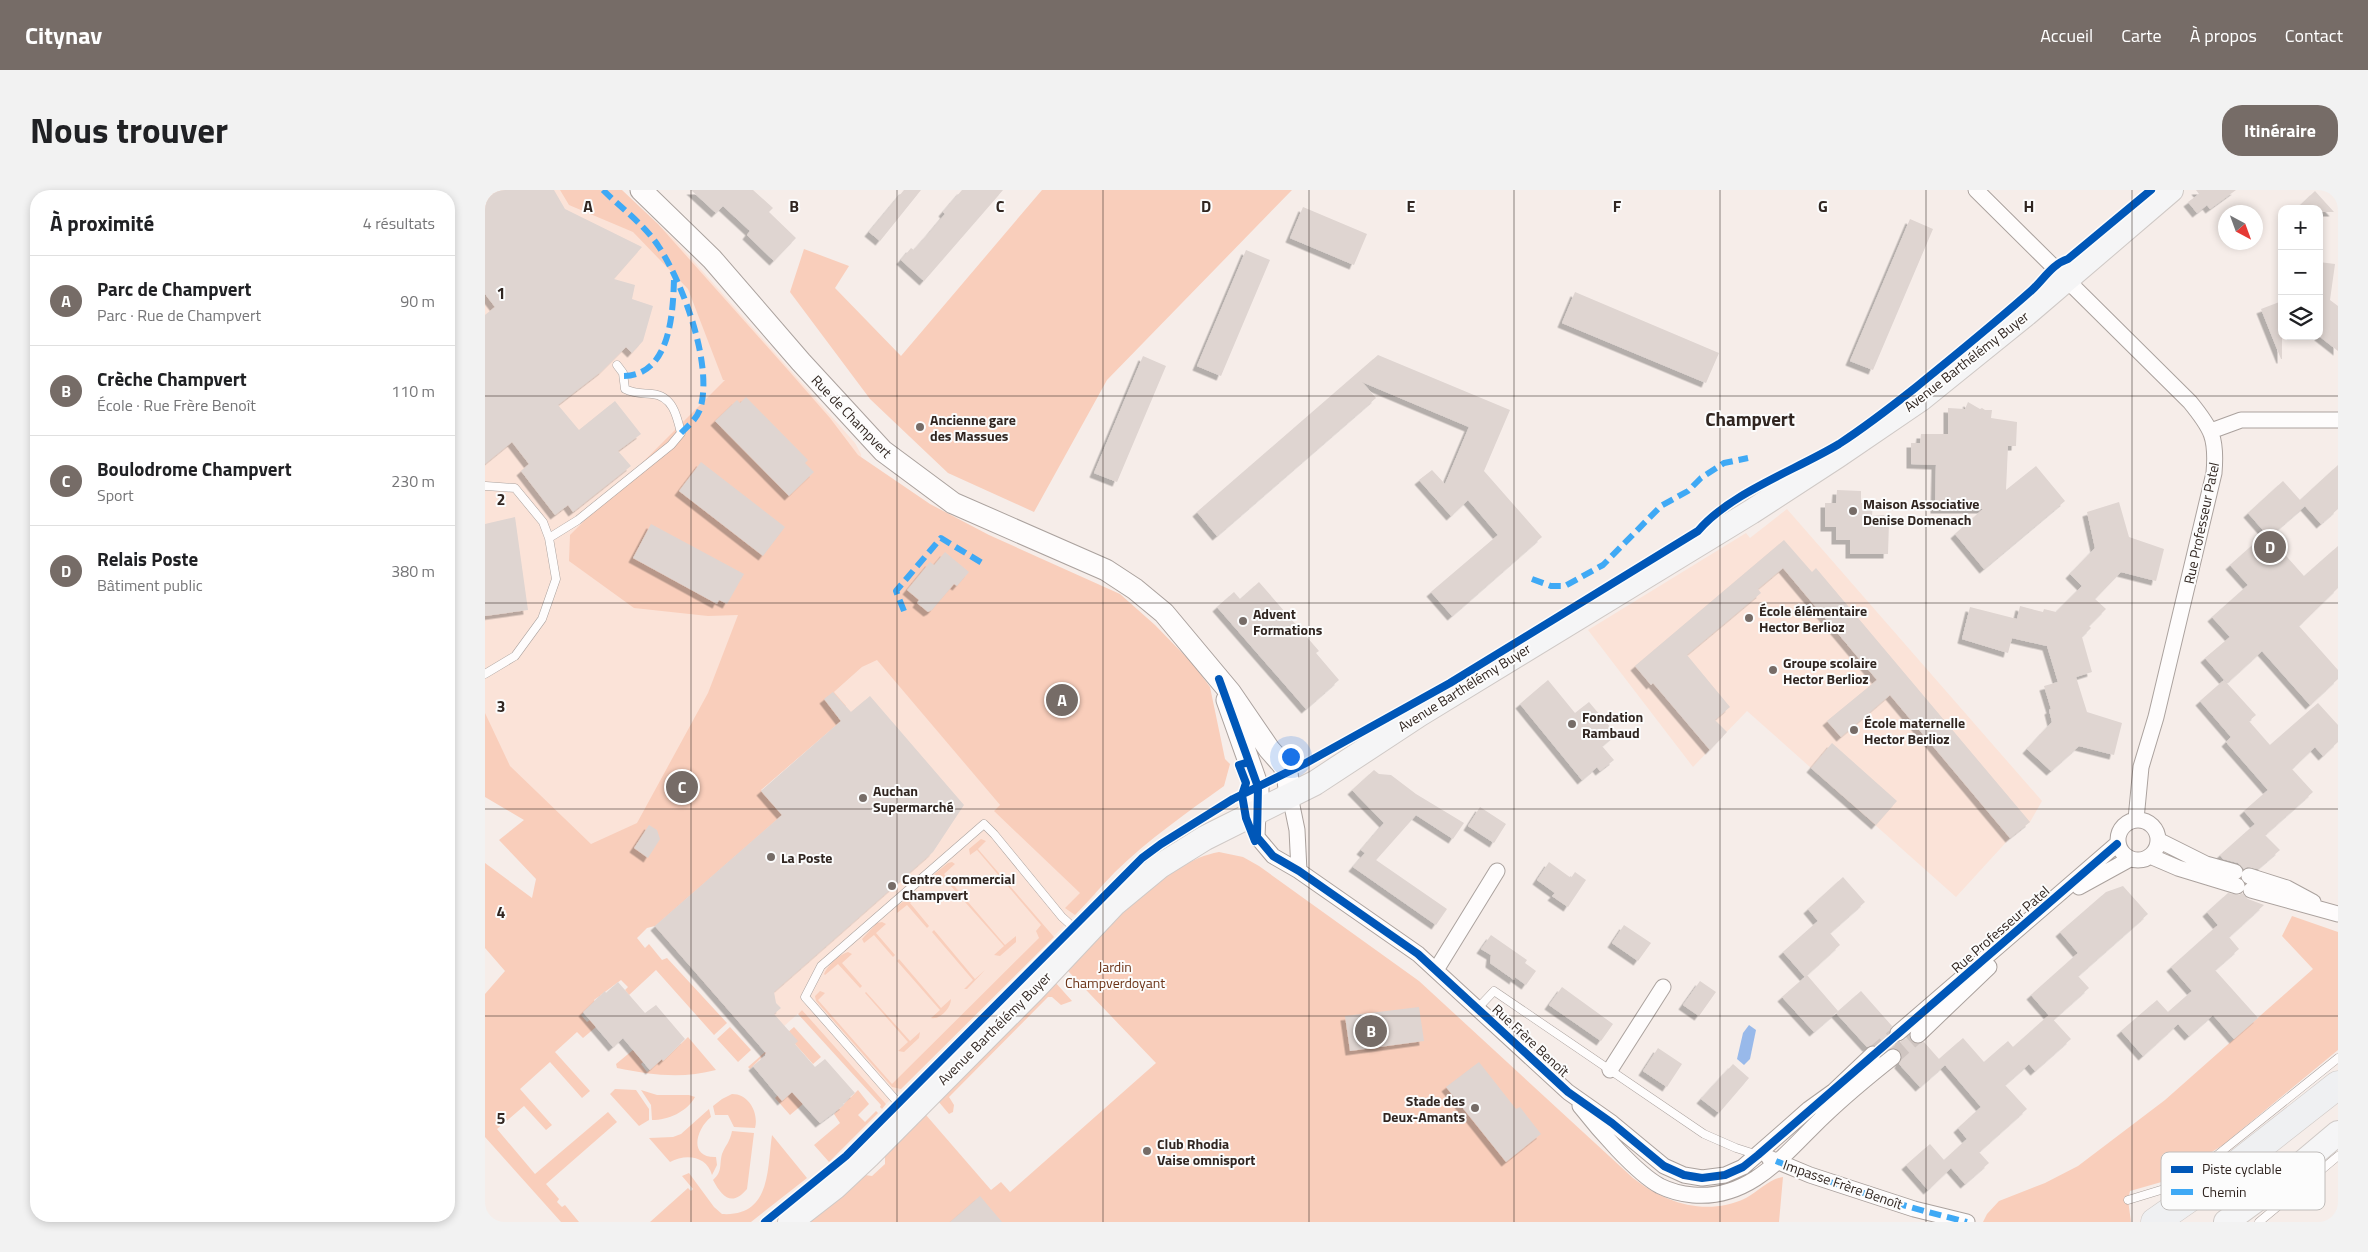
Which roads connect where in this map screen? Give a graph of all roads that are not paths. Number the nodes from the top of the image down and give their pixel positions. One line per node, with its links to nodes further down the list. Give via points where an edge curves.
1 (641, 190): 11 (street, Rue de Champvert, via 712,259 883,451 953,502 1107,570 1135,589 1164,613)
2 (1976, 190): 4 (street, Rue Professeur Patel)
3 (2171, 190): 4 (main road, Avenue Barthélémy Buyer)
4 (2066, 280): 7 (street, Rue Professeur Patel, via 2190,402); 12 (main road, Avenue Barthélémy Buyer, via 1922,398 1837,456)
5 (617, 365): 9 (lane, via 623,373 625,389 635,394 659,395 669,401 681,433 671,445 578,520)
6 (2338, 420): 7 (street, via 2241,420)
7 (2211, 431): 14 (street, Rue Professeur Patel, via 2216,449 2214,473 2141,767)
8 (486, 486): 9 (lane, via 515,488 543,522)
9 (549, 538): 10 (lane, via 556,579 541,619 515,656)
10 (485, 674)
11 (1219, 679): 12 (street, Rue de Champvert, via 1283,765); 13 (street, Rue de Champvert, via 1257,787)
12 (1290, 796): 13 (main road, Avenue Barthélémy Buyer); 19 (street, via 1297,830)
13 (1258, 812): 19 (street, Rue Frère Benoît, via 1257,837 1273,856); 23 (main road, Avenue Barthélémy Buyer, via 1205,838 1160,866 1114,904)
14 (2136, 819): 15 (street, via 2154,827); 16 (street, via 2119,830)
15 (2159, 840): 17 (street); 21 (street)
16 (2117, 844): 18 (street); 27 (street, Rue Professeur Patel)
17 (2150, 856): 18 (street, via 2144,860); 21 (street, via 2179,868)
18 (2130, 859): 28 (street, Rue Professeur Patel, via 2071,893)
19 (1299, 871): 24 (street, Rue Frère Benoît)
20 (1497, 871): 24 (street)
21 (2243, 881): 22 (street, via 2284,901)
22 (2332, 912)
23 (1083, 936): 35 (main road, Avenue Barthélémy Buyer); 35 (lane, via 1062,917 984,824 821,966 805,997)
24 (1436, 970): 26 (street, Rue Frère Benoît)
25 (1663, 987): 32 (street)
26 (1478, 1008): 32 (lane, Rue Frère Benoît, via 1494,991); 34 (street, Rue Frère Benoît)
27 (1898, 1033)
28 (1918, 1035)
29 (1873, 1054): 40 (street, via 1860,1069)
30 (1893, 1057): 42 (street)
31 (2338, 1058): 37 (lane)
32 (1610, 1070): 40 (lane, Rue Frère Benoît, via 1704,1134)
33 (2338, 1085): 38 (highway)
34 (1568, 1092): 40 (street, Rue Frère Benoît, via 1664,1166 1684,1174 1702,1178 1725,1175); 42 (street, Rue Frère Benoît, via 1598,1129 1642,1172 1660,1186 1681,1194 1725,1194 1760,1176)
35 (909, 1115): 49 (main road, Avenue Barthélémy Buyer, via 835,1187)
36 (2338, 1133): 39 (main road)
37 (2221, 1152)
38 (2253, 1152)
39 (2315, 1152)
40 (1758, 1155): 42 (street, Rue Frère Benoît)
41 (2338, 1156): 43 (lane)
42 (1776, 1161): 50 (street, Impasse Frère Benoît, via 1904,1206)
43 (2325, 1167)
44 (2161, 1190): 45 (lane)
45 (2128, 1200)
46 (2172, 1210): 51 (highway)
47 (2242, 1210): 52 (main road)
48 (2273, 1210): 53 (lane)
49 (790, 1222)
50 (1967, 1222)
51 (2155, 1222)
52 (2226, 1222)
53 (2259, 1222)

